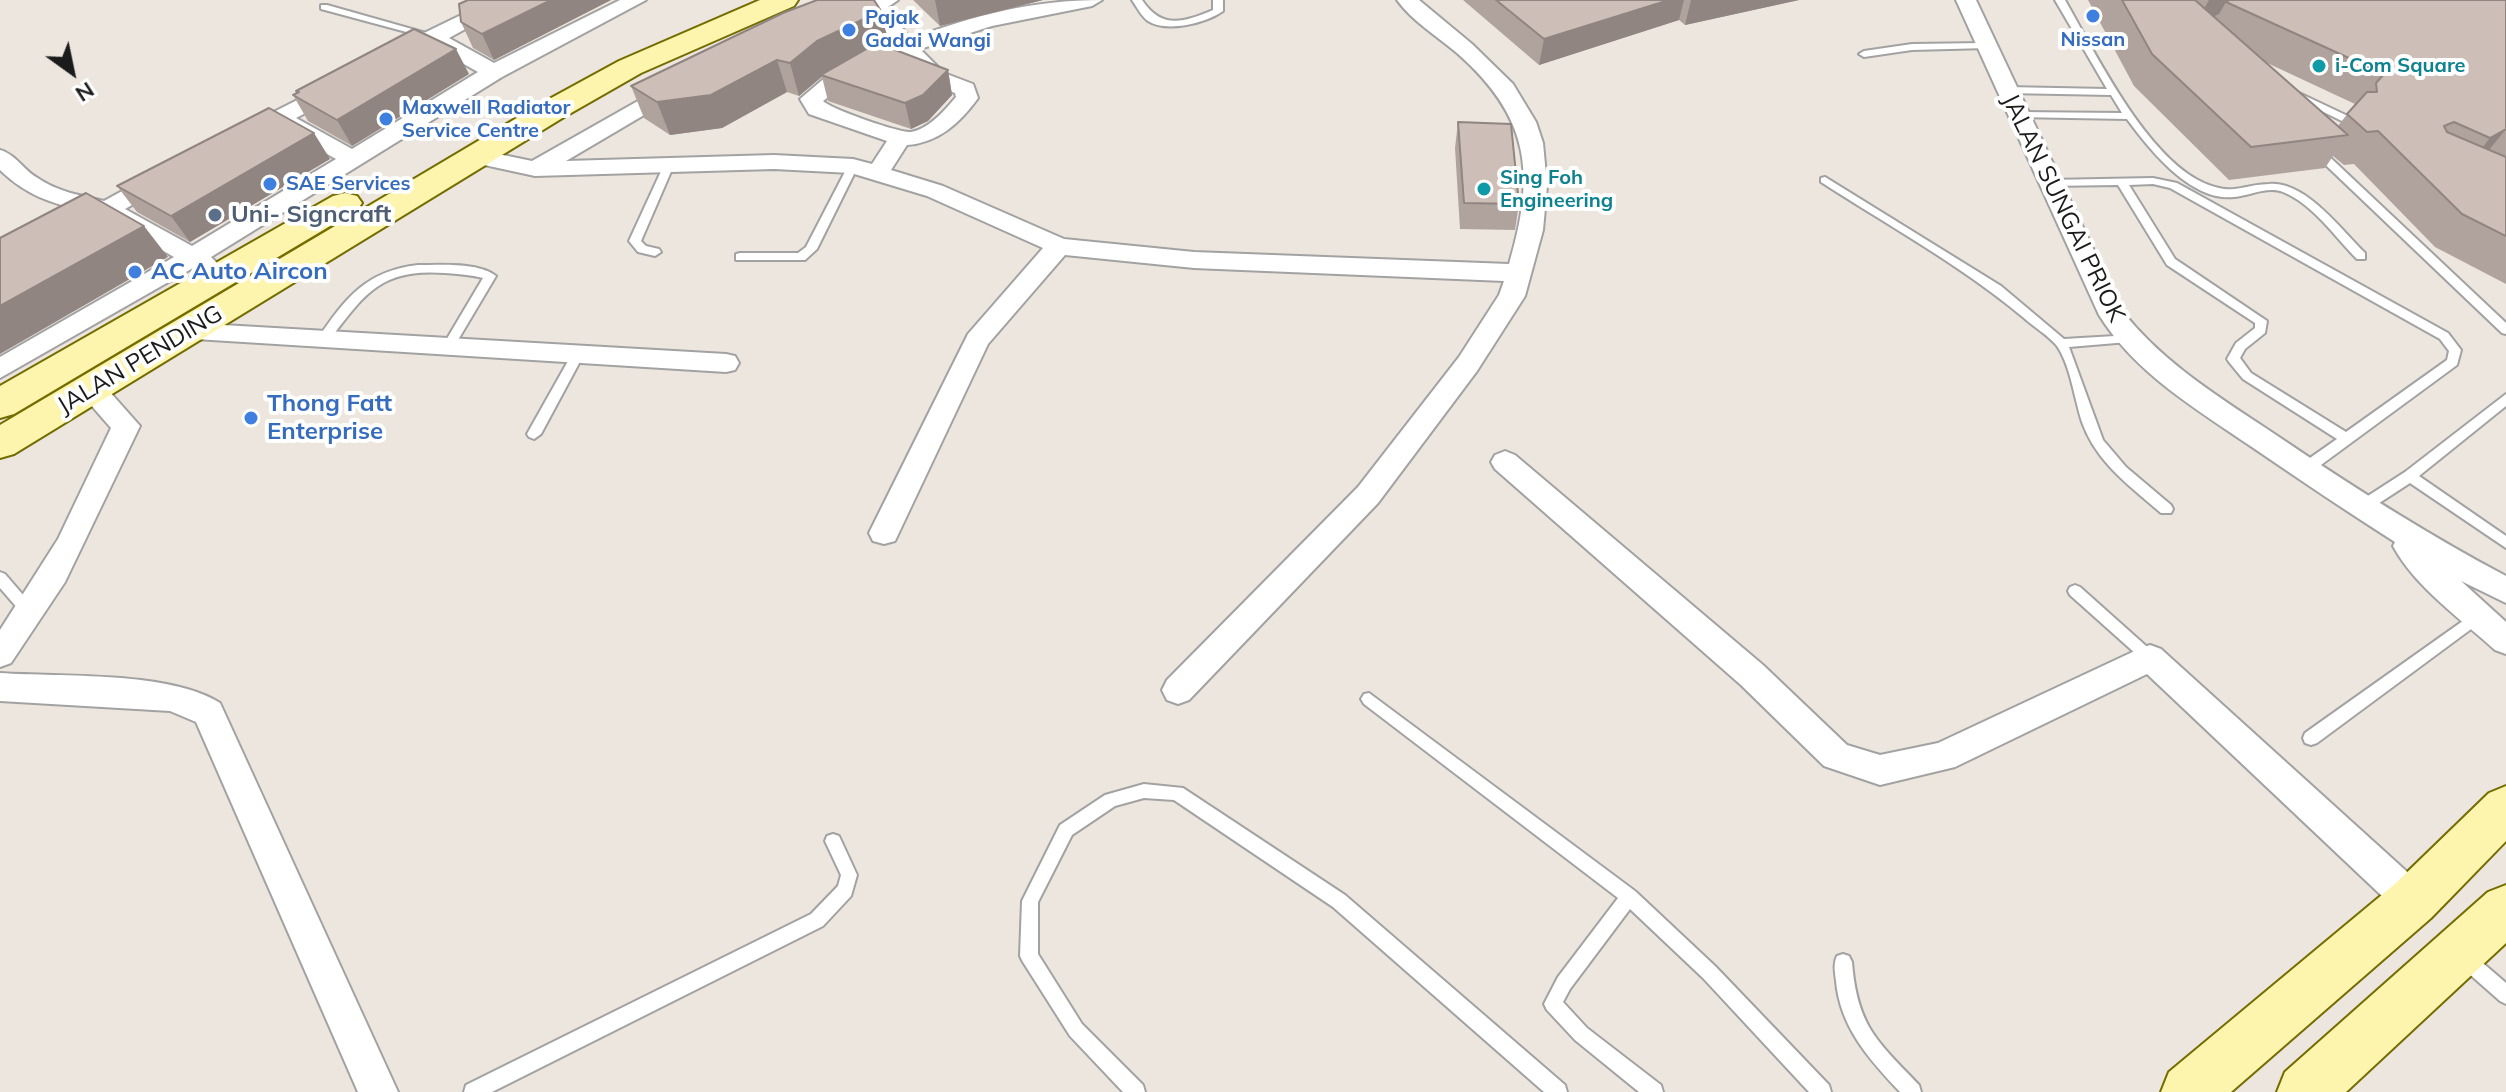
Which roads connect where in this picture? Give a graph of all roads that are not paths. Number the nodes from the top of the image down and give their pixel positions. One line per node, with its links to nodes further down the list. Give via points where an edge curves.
1 (508, 0): 14 (street)
2 (636, 0): 19 (street)
3 (722, 0): 49 (main road, JALAN PENDING, via 597,60)
4 (784, 0): 32 (main road, JALAN PENDING, via 630,67)
5 (1092, 0): 16 (street, via 935,36)
6 (1137, 0): 7 (lane, via 1149,17 1165,23 1207,16 1218,11)
7 (1218, 0)
8 (1407, 0): 50 (street, via 1514,100 1530,141 1536,179 1535,222)
9 (1966, 0): 15 (street, JALAN SUNGAI PRIOK)
10 (2060, 0): 23 (lane)
11 (879, 1): 13 (street); 16 (street)
12 (324, 7): 14 (lane)
13 (818, 23)
14 (432, 37): 18 (street); 19 (street)
15 (1984, 46): 17 (lane); 22 (street, JALAN SUNGAI PRIOK)
16 (906, 48): 29 (street, via 936,78 965,89 967,98 933,131 913,140); 29 (street, via 831,80 811,99 817,109)
17 (1864, 54)
18 (377, 66)
19 (494, 72): 34 (street)
20 (691, 79): 37 (street)
21 (349, 81): 27 (street)
22 (2006, 90): 23 (lane); 25 (street, JALAN SUNGAI PRIOK)
23 (2111, 92): 26 (lane)
24 (2292, 92): 28 (lane, via 2302,104)
25 (2018, 115): 26 (lane); 41 (street, JALAN SUNGAI PRIOK)
26 (2128, 116): 47 (lane, via 2191,180 2224,194 2275,187 2293,191)
27 (279, 117): 31 (street); 34 (street)
28 (2348, 120)
29 (900, 138): 39 (street)
30 (2308, 143): 51 (lane)
31 (229, 144)
32 (474, 156): 37 (street); 52 (main road, JALAN PENDING)
33 (0, 157): 43 (street, via 50,196)
34 (351, 158): 49 (street)
35 (853, 166): 36 (street, via 774,162); 39 (street); 48 (lane, via 811,249 801,257)
36 (668, 167): 37 (street); 46 (lane, via 635,241)
37 (535, 169)
38 (179, 170): 43 (street)
39 (879, 171): 45 (street)
40 (1825, 180): 55 (lane, via 1997,289)
41 (2049, 183): 42 (lane); 53 (street, JALAN SUNGAI PRIOK)
42 (2123, 184): 64 (lane, via 2171,262 2261,321 2261,330 2233,359 2247,376); 64 (lane, via 2173,185 2444,336 2455,350 2453,362)
43 (107, 209): 44 (street); 49 (street)
44 (53, 239)
45 (1059, 246): 50 (street, via 1194,260); 72 (street, via 977,340)
46 (655, 252)
47 (2361, 256)
48 (740, 257)
49 (207, 266): 59 (street); 62 (main road, JALAN PENDING)
50 (1519, 273): 83 (street, via 1512,296 1468,364 1368,495)
51 (2506, 330)
52 (188, 332): 54 (street); 60 (main road, JALAN PENDING)
53 (2128, 338): 55 (lane); 67 (street, JALAN SUNGAI PRIOK, via 2179,383)
54 (323, 340): 56 (street); 56 (lane, via 365,286 392,272 413,267 490,276)
55 (2061, 343): 70 (lane, via 2074,365 2097,441)
56 (448, 347): 57 (street)
57 (578, 354): 58 (street); 63 (lane)
58 (726, 363)
59 (0, 369)
60 (91, 389): 65 (main road, JALAN PENDING); 77 (street, via 126,426)
61 (2506, 399): 68 (lane)
62 (0, 404)
63 (534, 434)
64 (2347, 439): 67 (lane)
65 (0, 444)
66 (1505, 462): 81 (street, via 1752,675 1836,756 1880,770 1943,757)
67 (2305, 469): 69 (street, JALAN SUNGAI PRIOK)
68 (2410, 476): 69 (lane); 73 (lane)
69 (2362, 507): 71 (street, JALAN SUNGAI PRIOK)
70 (2166, 509)
71 (2391, 526): 76 (street); 78 (street)
72 (884, 533)
73 (2506, 543)
74 (0, 578): 77 (lane)
75 (2075, 591): 81 (lane)
76 (2506, 591)
77 (31, 614): 80 (street)
78 (2477, 617): 79 (street); 85 (lane)
79 (2506, 641)
80 (0, 654)
81 (2150, 658): 89 (street)
82 (0, 687): 94 (street, via 170,697 208,713)
83 (1178, 690)
84 (1369, 699): 88 (lane)
85 (2311, 738)
86 (2506, 808): 89 (main road)
87 (833, 841): 95 (lane, via 849,875 845,890 817,920)
88 (1629, 897): 98 (lane, via 1553,1004 1581,1034); 99 (lane, via 1709,972)
89 (2413, 901): 101 (main road)
90 (2506, 910): 91 (main road)
91 (2458, 953): 93 (lane); 102 (main road)
92 (1843, 962): 100 (lane, via 1844,995 1855,1028)
93 (2506, 995)
94 (378, 1092)
95 (473, 1092)
96 (1136, 1092): 97 (lane, via 1076,1030 1029,956 1030,901 1066,830 1111,800 1144,791 1177,793 1339,901)
97 (1558, 1092)
98 (1654, 1092)
99 (1822, 1092)
100 (1912, 1092)
101 (2189, 1092)
102 (2305, 1092)

